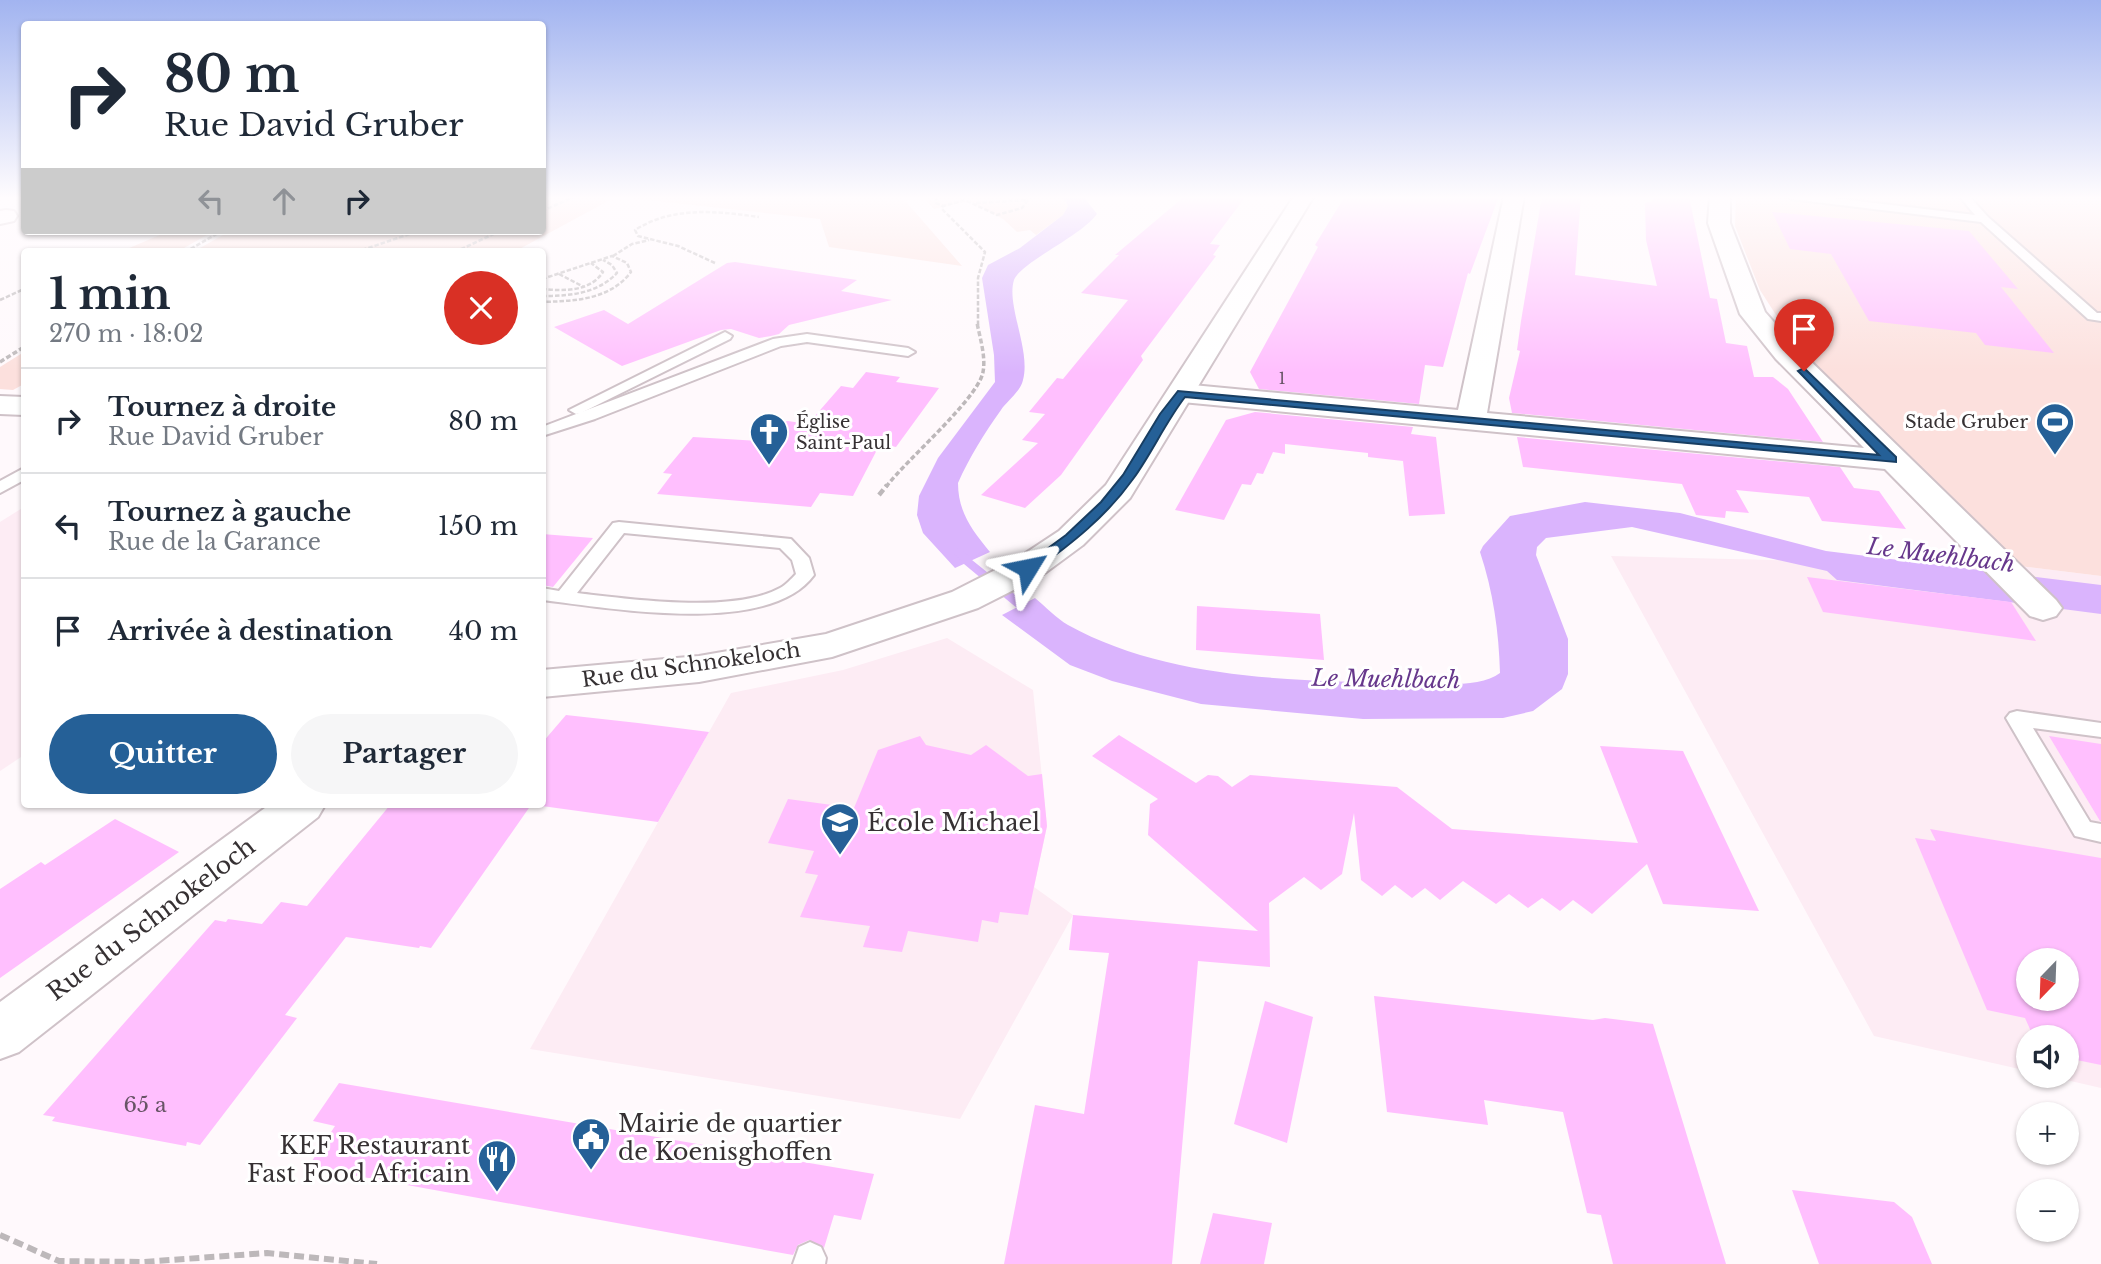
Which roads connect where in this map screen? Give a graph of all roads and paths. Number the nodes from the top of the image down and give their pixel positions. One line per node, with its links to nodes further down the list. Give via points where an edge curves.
1 (698, 255): 10 (path)
2 (984, 255): 34 (path, via 978,278 981,380)
3 (1267, 255): 26 (street, Rue du Schnokeloch)
4 (1503, 255): 29 (street)
5 (1731, 255): 31 (street, via 1753,314)
6 (2024, 255): 21 (lane, via 2093,316)
7 (612, 256): 8 (path); 17 (path, via 627,264 631,272 624,281)
8 (603, 260): 9 (path); 16 (path, via 617,273)
9 (591, 263): 11 (path); 13 (path, via 602,275)
10 (715, 263)
11 (559, 274): 12 (path); 13 (path)
12 (546, 278)
13 (583, 287): 14 (path); 16 (path)
14 (546, 289)
15 (21, 290): 19 (path)
16 (590, 290): 17 (path); 18 (path)
17 (597, 294): 20 (path)
18 (546, 296)
19 (0, 300)
20 (546, 302)
21 (2101, 317)
22 (725, 336): 30 (lane, via 576,409)
23 (21, 349): 25 (path)
24 (908, 352): 30 (lane, via 807,338 778,342)
25 (0, 362)
26 (1182, 393): 29 (street); 38 (street, Rue du Schnokeloch, via 1106,505 1071,538 1008,579 965,600 856,639 787,655 699,669)
27 (0, 405): 28 (street)
28 (21, 406)
29 (1471, 421): 31 (street)
30 (546, 430)
31 (1892, 460): 37 (street)
32 (21, 475): 33 (lane)
33 (0, 488)
34 (879, 495)
35 (546, 595): 36 (lane)
36 (564, 597): 36 (lane, via 719,609 787,594 805,575 800,558 785,543 619,527)
37 (2043, 608)
38 (546, 684)
39 (2101, 730): 41 (lane, via 2017,718 2083,830)
40 (298, 808): 42 (street, Rue du Schnokeloch)
41 (2101, 833)
42 (0, 1034)
43 (0, 1235): 44 (path, via 59,1261 143,1262 267,1253)
44 (377, 1264)

